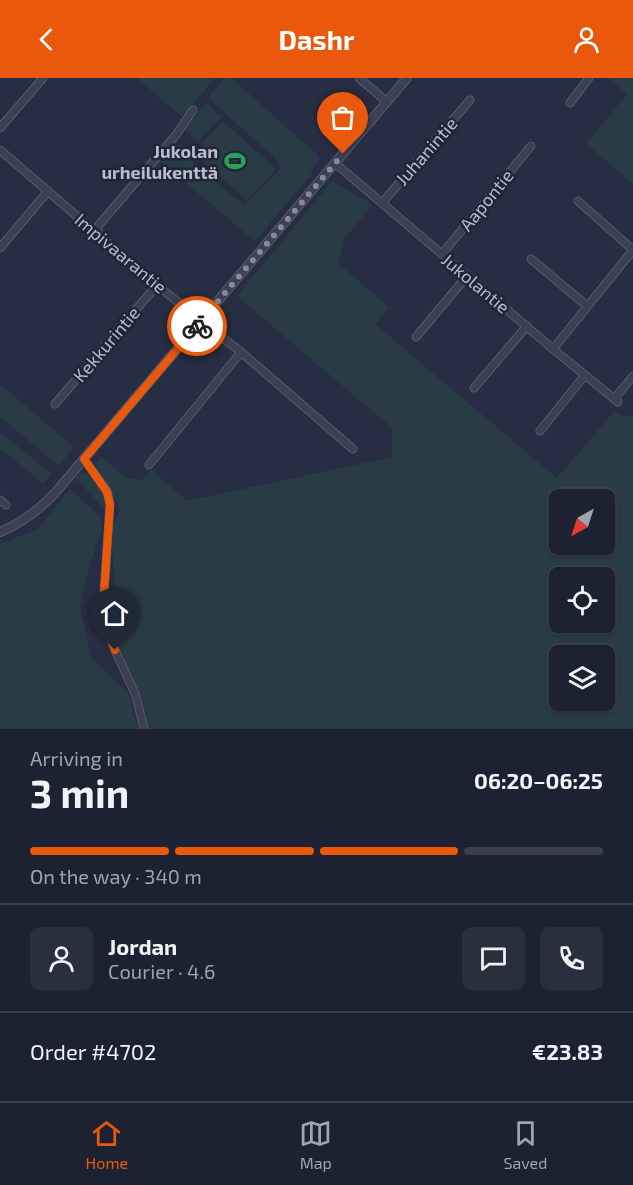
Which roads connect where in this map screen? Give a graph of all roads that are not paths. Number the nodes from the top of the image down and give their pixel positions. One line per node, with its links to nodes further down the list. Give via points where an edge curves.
1 (43, 78): 9 (street)
2 (359, 78): 6 (street)
3 (407, 78): 6 (street)
4 (589, 78): 7 (street)
5 (470, 100): 15 (street, Juhanintie)
6 (387, 102): 12 (street)
7 (570, 103)
8 (193, 110): 16 (street, via 98,226)
9 (0, 128)
10 (531, 146): 19 (street, Aapontie)
11 (0, 150): 13 (street, Impivaarantie)
12 (335, 163): 15 (street, Jukolantie); 24 (street)
13 (48, 191): 16 (street, Impivaarantie); 17 (street)
14 (578, 201): 18 (street)
15 (382, 203): 19 (street, Jukolantie)
16 (98, 234): 22 (street, Impivaarantie)
17 (0, 248)
18 (633, 250): 23 (street)
19 (442, 254): 21 (street, Jukolantie)
20 (531, 259): 23 (street)
21 (467, 276): 25 (street, Jukolantie); 26 (street)
22 (157, 285): 24 (street, Impivaarantie); 32 (street, Kekkurintie)
23 (587, 306): 27 (street)
24 (201, 321): 28 (street, Impivaarantie); 35 (street)
25 (527, 326): 27 (street, Jukolantie); 31 (street)
26 (416, 337)
27 (553, 349): 29 (street, Jukolantie)
28 (242, 352): 34 (street, Impivaarantie); 36 (street)
29 (585, 375): 30 (street, Jukolantie, via 616,400); 33 (street)
30 (633, 376)
31 (474, 388)
32 (55, 404)
33 (540, 431)
34 (353, 449)
35 (84, 459): 37 (street, via 38,511); 38 (street, via 107,492 110,504 104,623 136,696)
36 (149, 465)
37 (0, 532)
38 (144, 729)

